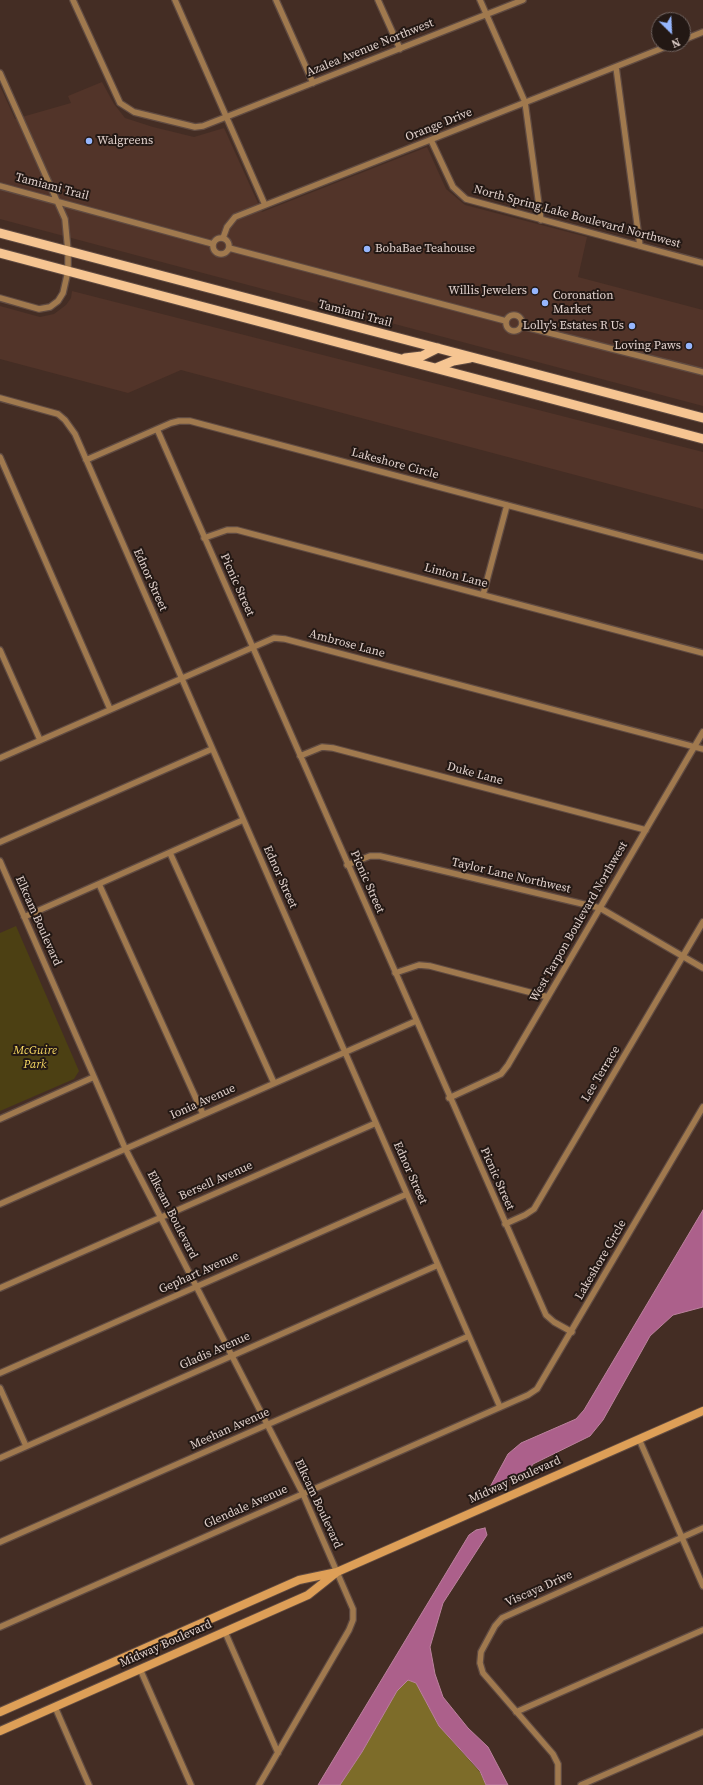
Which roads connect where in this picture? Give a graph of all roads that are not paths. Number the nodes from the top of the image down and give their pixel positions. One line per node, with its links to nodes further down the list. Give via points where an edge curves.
1 (73, 0): 16 (street, Azalea Avenue Northwest, via 115,96 126,109 195,127)
2 (174, 0): 16 (street)
3 (276, 0): 14 (street)
4 (378, 0): 10 (street)
5 (480, 0): 7 (street)
6 (523, 0): 7 (street, Azalea Avenue Northwest)
7 (486, 14): 10 (street, Azalea Avenue Northwest); 15 (street)
8 (703, 32): 9 (street)
9 (691, 37)
10 (400, 49): 14 (street, Azalea Avenue Northwest)
11 (653, 52): 12 (street, Orange Drive)
12 (616, 67): 15 (street, Orange Drive); 25 (street)
13 (0, 73): 19 (street)
14 (313, 83): 16 (street, Azalea Avenue Northwest)
15 (525, 102): 17 (street, Orange Drive); 21 (street)
16 (226, 117): 20 (street)
17 (431, 140): 20 (street, Orange Drive); 21 (street, North Spring Lake Boulevard Northwest, via 453,187 459,194 475,202)
18 (0, 186): 19 (street, Tamiami Trail)
19 (56, 200): 24 (street, Tamiami Trail); 27 (street, via 65,219)
20 (265, 205): 23 (street, Orange Drive, via 235,217)
21 (541, 220): 25 (street, North Spring Lake Boulevard Northwest)
22 (0, 233): 27 (main road, Tamiami Trail)
23 (223, 238): 24 (street); 26 (street, via 229,243)
24 (213, 244): 26 (street, via 215,252 220,254 226,253)
25 (640, 246): 29 (street, North Spring Lake Boulevard Northwest)
26 (229, 248): 32 (street)
27 (68, 251): 30 (street); 34 (main road, Tamiami Trail)
28 (0, 253): 30 (main road)
29 (703, 263)
30 (68, 271): 31 (street, via 63,293 50,307 39,309); 36 (main road)
31 (0, 298)
32 (506, 321): 33 (street, via 507,328 512,331 517,331); 33 (street, via 510,315 515,314 522,319)
33 (522, 326): 38 (street)
34 (438, 348): 35 (main road, Tamiami Trail); 36 (main road, via 422,356)
35 (474, 358): 37 (main road, via 453,361); 40 (main road, Tamiami Trail)
36 (400, 359): 37 (main road)
37 (436, 368): 42 (main road)
38 (703, 372)
39 (0, 398): 44 (street, Ednor Street, via 58,414 70,426)
40 (703, 418)
41 (157, 429): 44 (street, Lakeshore Circle); 45 (street, Lakeshore Circle, via 179,421 190,421); 46 (street, Picnic Street)
42 (703, 439)
43 (0, 456): 53 (street)
44 (86, 460): 52 (street, Ednor Street)
45 (507, 505): 47 (street, Lakeshore Circle); 48 (street)
46 (204, 538): 48 (street, Linton Lane, via 227,530 237,530); 49 (street, Picnic Street)
47 (703, 557)
48 (483, 595): 51 (street, Linton Lane)
49 (252, 647): 52 (street, Ambrose Lane); 56 (street, Ambrose Lane, via 274,638 285,639); 59 (street, Picnic Street)
50 (0, 650): 55 (street)
51 (703, 653)
52 (181, 678): 53 (street, Ambrose Lane); 57 (street, Ednor Street)
53 (110, 709): 55 (street, Ambrose Lane)
54 (703, 732): 56 (street, West Tarpon Boulevard Northwest)
55 (40, 740): 60 (street, Ambrose Lane)
56 (694, 747): 58 (street, Ambrose Lane); 62 (street, West Tarpon Boulevard Northwest)
57 (212, 749): 61 (street, Ednor Street); 63 (street)
58 (703, 749)
59 (300, 756): 62 (street, Duke Lane, via 322,747 333,748); 66 (street, Picnic Street)
60 (0, 758)
61 (243, 820): 64 (street); 76 (street, Ednor Street)
62 (646, 830): 68 (street, West Tarpon Boulevard Northwest)
63 (0, 842)
64 (170, 853): 67 (street); 78 (street)
65 (0, 861): 69 (street, Elkcam Boulevard)
66 (347, 864): 68 (street, Taylor Lane Northwest, via 370,856 380,856); 73 (street, Picnic Street)
67 (99, 884): 69 (street); 81 (street)
68 (600, 908): 71 (street, Taylor Lane Northwest); 74 (street, West Tarpon Boulevard Northwest)
69 (24, 917): 77 (street, Elkcam Boulevard)
70 (703, 922): 71 (street, Lee Terrace)
71 (683, 957): 72 (street, Taylor Lane Northwest); 88 (street, Lee Terrace, via 534,1209)
72 (703, 968)
73 (395, 973): 74 (street, via 419,965 430,966); 75 (street, Picnic Street)
74 (548, 997): 79 (street, West Tarpon Boulevard Northwest, via 501,1074)
75 (416, 1021): 76 (street, Ionia Avenue); 79 (street, Picnic Street)
76 (345, 1052): 78 (street, Ionia Avenue); 83 (street, Ednor Street)
77 (94, 1077): 82 (street); 84 (street, Elkcam Boulevard)
78 (274, 1083): 81 (street, Ionia Avenue)
79 (449, 1098): 88 (street, Picnic Street)
80 (703, 1107): 92 (street, Lakeshore Circle)
81 (203, 1114): 84 (street, Ionia Avenue)
82 (0, 1119)
83 (376, 1123): 85 (street, Ednor Street); 87 (street, Bersell Avenue)
84 (125, 1148): 86 (street, Ionia Avenue); 87 (street, Elkcam Boulevard)
85 (407, 1194): 89 (street, Ednor Street); 90 (street, Gephart Avenue)
86 (0, 1204)
87 (161, 1218): 90 (street, Elkcam Boulevard); 91 (street, Bersell Avenue)
88 (505, 1224): 92 (street, Picnic Street, via 546,1315)
89 (438, 1265): 93 (street, Ednor Street); 94 (street, Gladis Avenue)
90 (196, 1287): 94 (street, Elkcam Boulevard); 95 (street, Gephart Avenue)
91 (0, 1288)
92 (572, 1332): 97 (street, Lakeshore Circle, via 537,1389)
93 (469, 1336): 97 (street, Ednor Street); 99 (street, Meehan Avenue)
94 (232, 1356): 99 (street, Elkcam Boulevard); 101 (street, Gladis Avenue)
95 (0, 1373)
96 (0, 1388): 101 (street)
97 (500, 1407): 103 (street, Glendale Avenue)
98 (703, 1411): 100 (street, Midway Boulevard)
99 (268, 1425): 103 (street, Elkcam Boulevard); 106 (street, Meehan Avenue)
100 (639, 1439): 105 (street); 107 (street, Midway Boulevard)
101 (26, 1446): 102 (street, Gladis Avenue)
102 (0, 1458)
103 (303, 1494): 107 (street, Elkcam Boulevard); 109 (street, Glendale Avenue)
104 (703, 1528): 105 (street, Viscaya Drive)
105 (682, 1538): 108 (street); 115 (street, Viscaya Drive, via 502,1618 481,1652 480,1663 488,1680)
106 (0, 1542)
107 (337, 1572): 111 (street, Midway Boulevard, via 308,1595); 114 (street, Midway Boulevard, via 299,1580); 118 (street, Elkcam Boulevard, via 353,1609 353,1620)
108 (703, 1586)
109 (0, 1627)
110 (703, 1630): 115 (street)
111 (225, 1632): 112 (street, Midway Boulevard); 118 (street)
112 (140, 1669): 113 (street, Midway Boulevard); 120 (street)
113 (55, 1707): 116 (street, Midway Boulevard); 119 (street)
114 (0, 1712)
115 (516, 1712): 122 (street, Viscaya Drive, via 553,1754 558,1764)
116 (0, 1731)
117 (703, 1732): 123 (street)
118 (278, 1753): 121 (street, Elkcam Boulevard)
119 (89, 1785)
120 (191, 1785)
121 (259, 1785)
122 (558, 1785)
123 (581, 1785)

